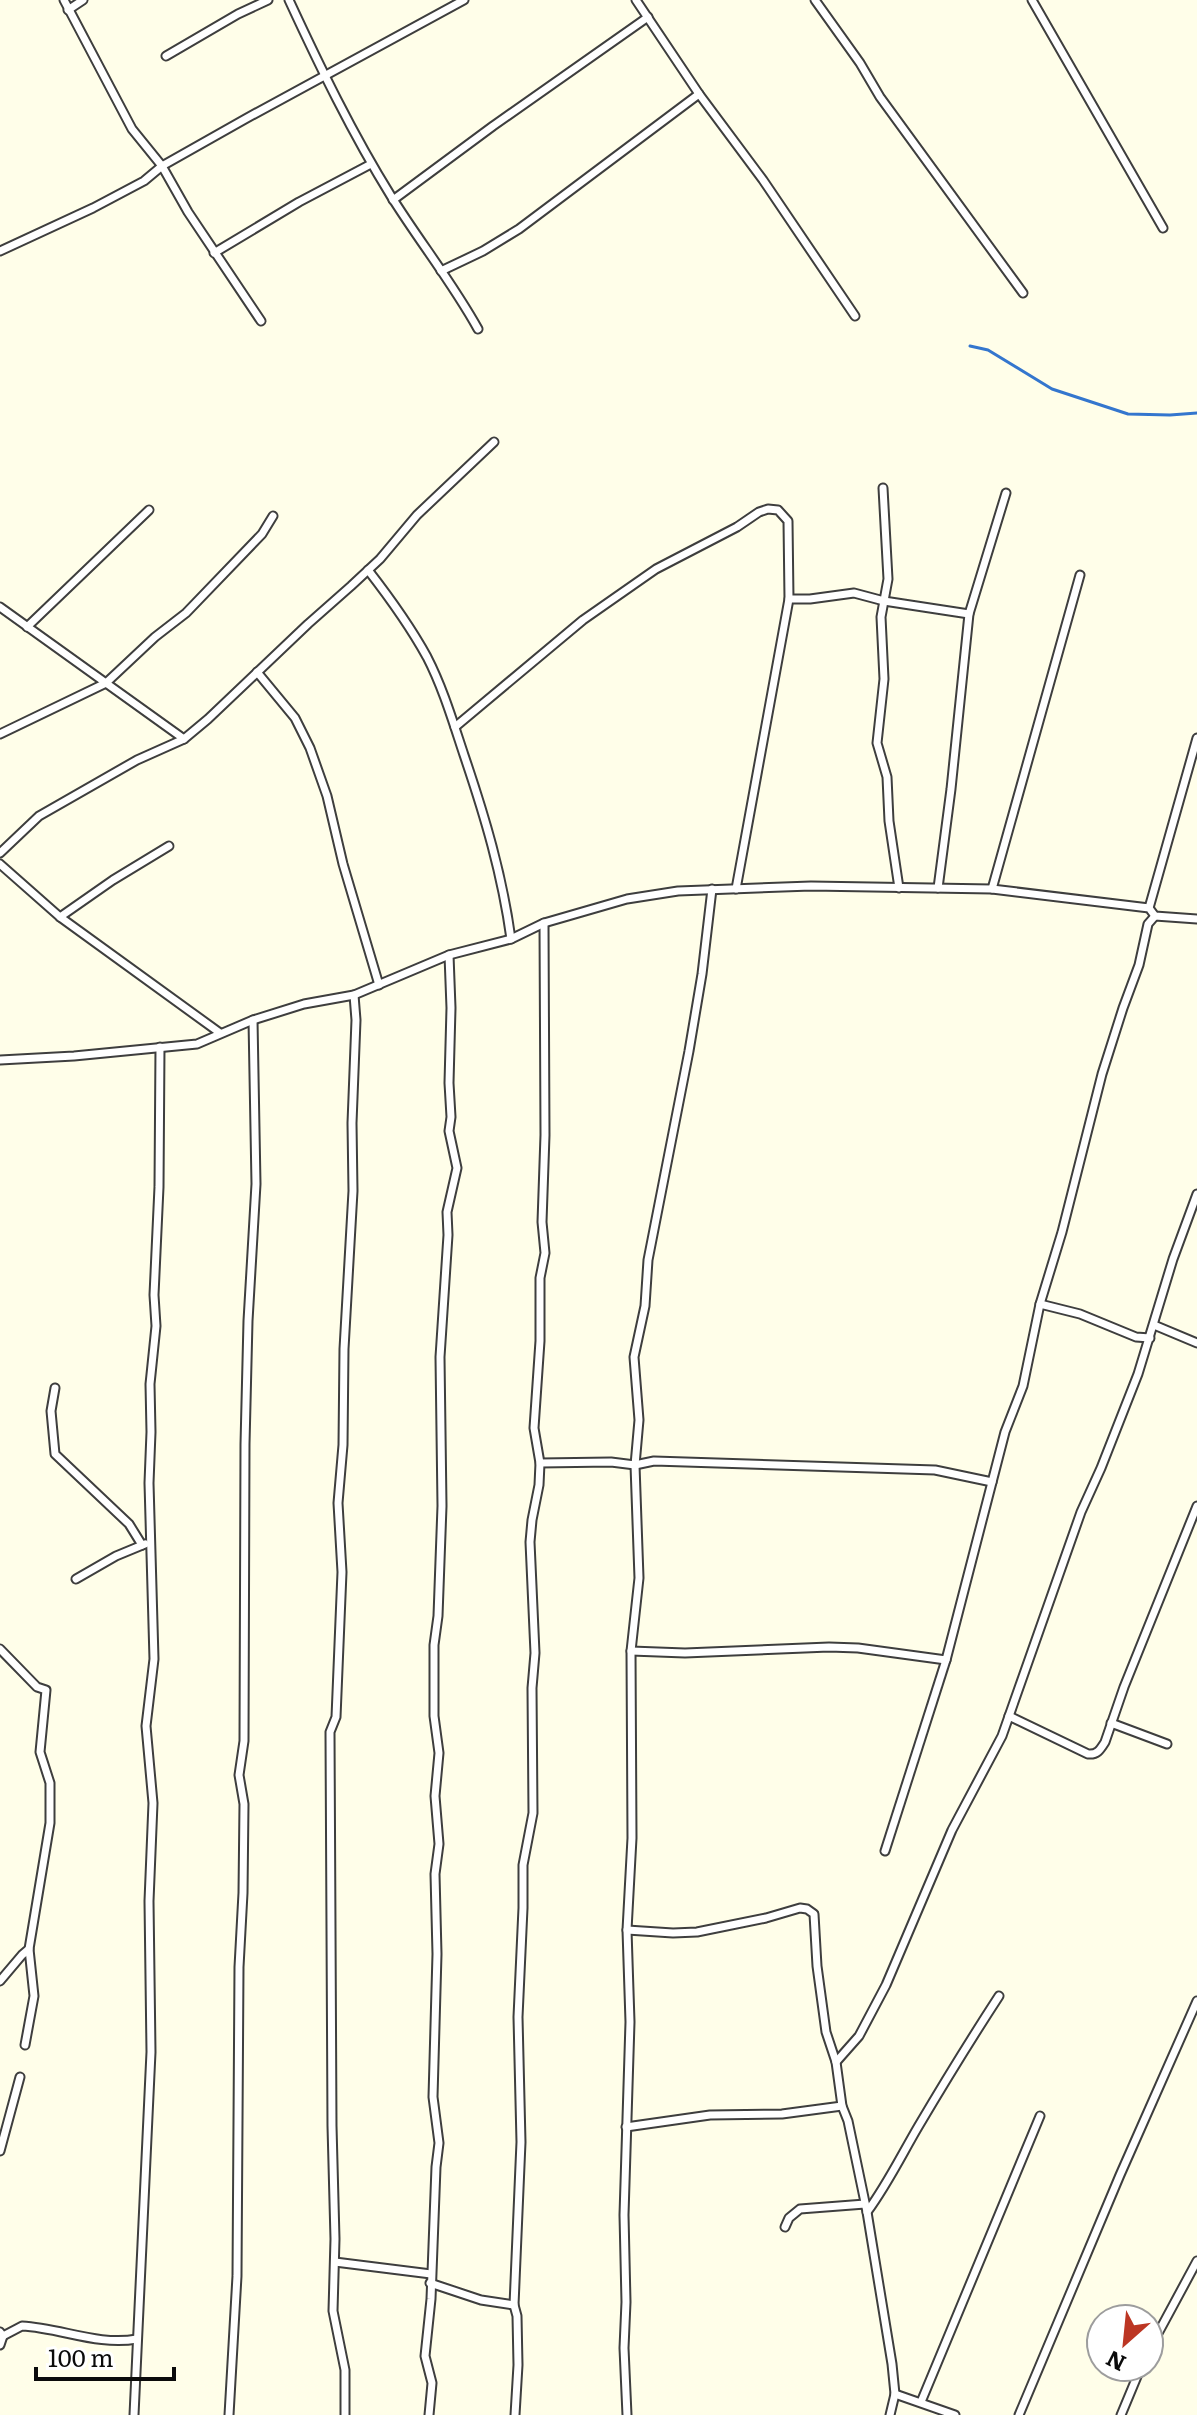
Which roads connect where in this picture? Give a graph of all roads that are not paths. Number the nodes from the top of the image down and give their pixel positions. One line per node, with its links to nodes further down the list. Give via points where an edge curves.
1 (64, 0): 9 (street)
2 (83, 0): 9 (street)
3 (268, 0): 11 (street)
4 (289, 0): 12 (street)
5 (464, 0): 12 (street)
6 (636, 0): 10 (street)
7 (815, 0): 21 (street)
8 (1032, 0): 17 (street)
9 (68, 10): 15 (street, via 132,129)
10 (648, 17): 13 (street); 16 (street)
11 (166, 56)
12 (325, 77): 14 (street); 15 (street)
13 (699, 94): 20 (street, via 519,229); 22 (street)
14 (371, 164): 16 (street); 19 (street)
15 (162, 166): 18 (street, via 93,208); 19 (street)
16 (393, 200): 20 (street)
17 (1163, 228)
18 (0, 251)
19 (214, 253): 23 (street)
20 (441, 271): 24 (street)
21 (1023, 293)
22 (855, 316)
23 (261, 321)
24 (478, 329)
25 (494, 442): 30 (street)
26 (883, 488): 33 (street, via 888,579)
27 (1006, 493): 35 (street)
28 (149, 510): 36 (street)
29 (273, 516): 38 (street, via 186,613)
30 (368, 570): 37 (street); 39 (street, via 427,658)
31 (1080, 575): 50 (street)
32 (789, 599): 33 (street, via 854,593); 39 (street, via 788,521 778,510 768,509 656,569 583,620); 49 (street)
33 (884, 601): 35 (street); 46 (street, via 877,743 887,777)
34 (0, 607): 36 (street)
35 (969, 614): 47 (street)
36 (27, 627): 38 (street)
37 (257, 672): 42 (street); 58 (street, via 295,718 310,748)
38 (106, 683): 40 (street); 42 (street)
39 (455, 727): 56 (street, via 491,836)
40 (0, 734)
41 (1197, 738): 51 (street)
42 (184, 739): 44 (street, via 39,816)
43 (169, 846): 53 (street)
44 (0, 853)
45 (0, 864): 53 (street)
46 (899, 888): 47 (street); 49 (street)
47 (938, 888): 50 (street)
48 (712, 889): 49 (street); 55 (street, via 627,899); 71 (street, via 702,974 634,1357 640,1433)
49 (736, 889)
50 (992, 889): 51 (street)
51 (1149, 908): 52 (street)
52 (1155, 916): 54 (street); 65 (street, via 1111,1042)
53 (60, 917): 61 (street)
54 (1197, 919)
55 (544, 923): 56 (street); 70 (street, via 545,1253 534,1428)
56 (511, 939): 57 (street)
57 (449, 955): 58 (street); 99 (street, via 449,1131 457,1168 447,1212 440,1357 433,2063 439,2143)
58 (379, 985): 59 (street)
59 (354, 995): 60 (street); 98 (street, via 353,1191 338,1503 342,1572 336,1717 330,1732)
60 (253, 1020): 61 (street); 109 (street, via 256,1184 245,1444 237,2276)
61 (220, 1033): 62 (street, via 197,1044)
62 (160, 1047): 63 (street); 74 (street)
63 (0, 1060)
64 (1197, 1194): 66 (street)
65 (1040, 1304): 67 (street); 72 (street, via 1023,1386)
66 (1154, 1325): 67 (street); 68 (street)
67 (1150, 1338): 79 (street)
68 (1197, 1343)
69 (55, 1388): 74 (street, via 55,1454)
70 (540, 1463): 71 (street); 100 (street, via 530,1542 533,1813 523,1865)
71 (635, 1465): 72 (street, via 654,1461 935,1470); 77 (street, via 639,1578)
72 (992, 1482): 78 (street)
73 (1197, 1506): 80 (street)
74 (146, 1543): 75 (street); 103 (street, via 154,1659 146,1726 153,1803 151,2052)
75 (76, 1579)
76 (0, 1649): 84 (street, via 46,1690 40,1752 50,1783 50,1823)
77 (631, 1651): 78 (street, via 843,1647); 83 (street)
78 (946, 1660): 82 (street)
79 (1009, 1716): 80 (street, via 1093,1754 1101,1749); 89 (street, via 946,1842 886,1985 859,2036)
80 (1111, 1723): 81 (street)
81 (1167, 1744)
82 (885, 1851)
83 (627, 1930): 89 (street, via 697,1932 800,1908 811,1911 826,2032); 93 (street)
84 (29, 1949): 85 (street); 88 (street, via 34,1996)
85 (0, 1981)
86 (999, 1996): 95 (street, via 887,2186)
87 (1197, 2001): 116 (street)
88 (25, 2045)
89 (836, 2062): 91 (street)
90 (20, 2077): 94 (street)
91 (842, 2106): 93 (street); 95 (street)
92 (1040, 2116): 107 (street)
93 (626, 2127): 113 (street)
94 (0, 2151)
95 (866, 2208): 96 (street, via 800,2209); 106 (street)
96 (785, 2227)
97 (1197, 2261): 101 (street)
98 (335, 2262): 99 (street); 110 (street, via 333,2311 345,2370)
99 (430, 2278): 100 (street, via 481,2300); 111 (street, via 425,2356 432,2383)
100 (514, 2305): 112 (street)
101 (1165, 2320)
102 (2, 2334): 103 (street, via 22,2326 123,2342); 104 (street)
103 (137, 2339): 108 (street)
104 (0, 2345)
105 (1134, 2383): 117 (street)
106 (895, 2394): 107 (street); 114 (street)
107 (921, 2402): 115 (street)
108 (134, 2415)
109 (229, 2415)
110 (345, 2415)
111 (429, 2415)
112 (515, 2415)
113 (627, 2415)
114 (890, 2415)
115 (955, 2415)
116 (1019, 2415)
117 (1121, 2415)

